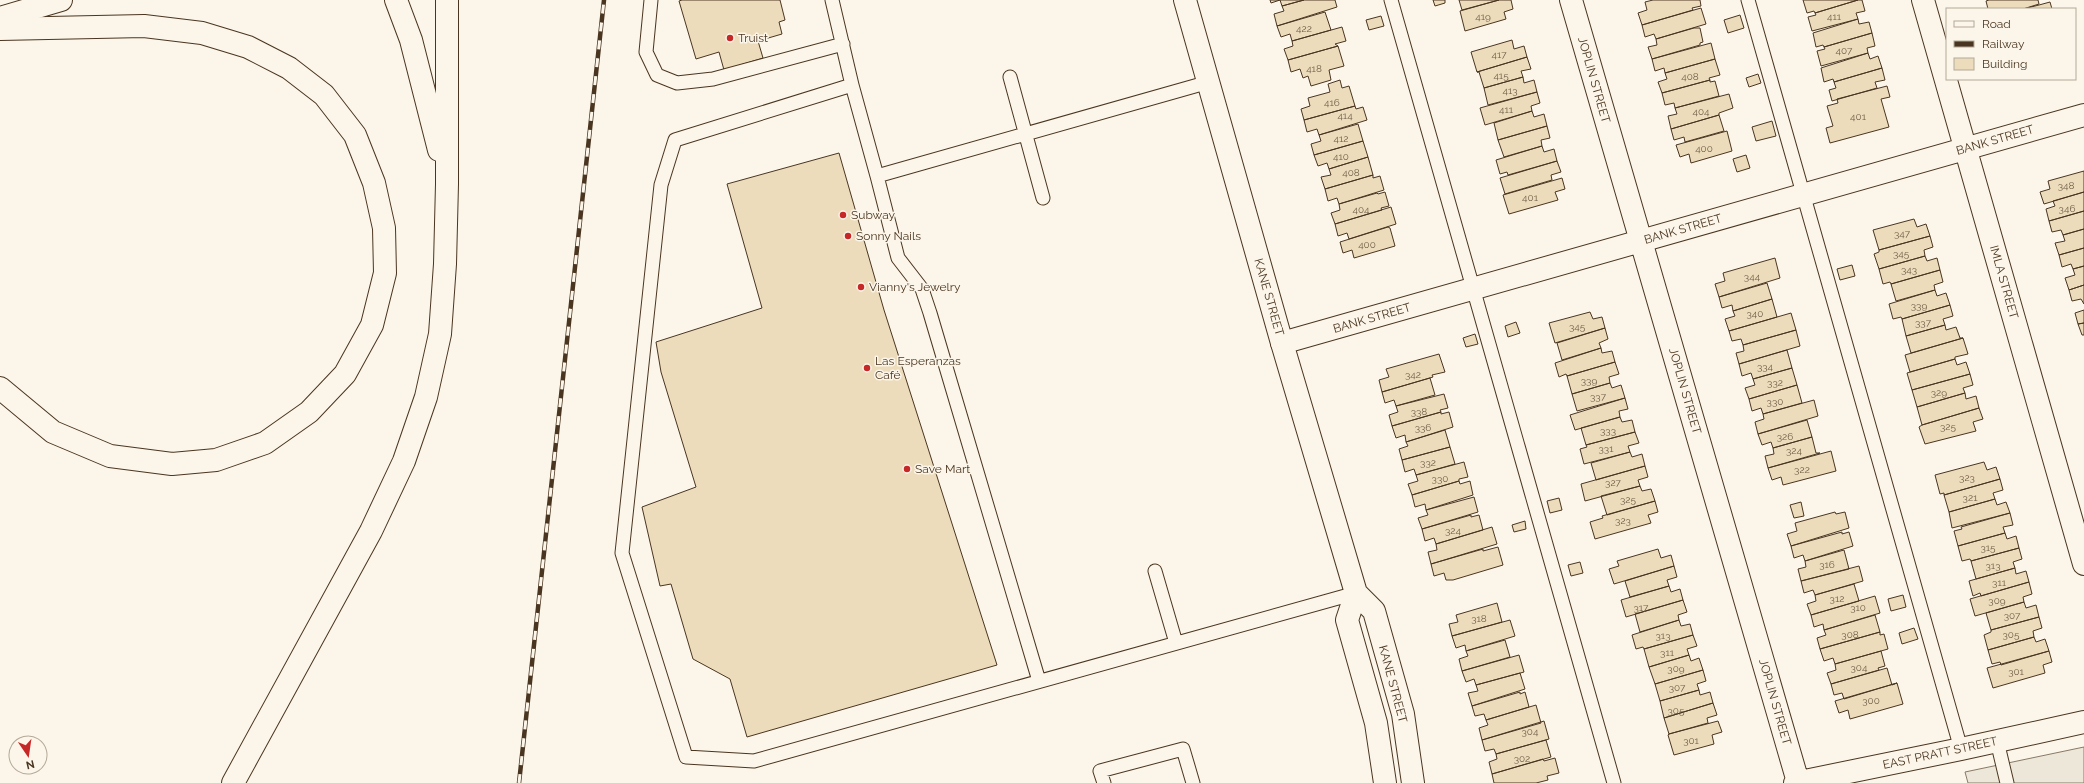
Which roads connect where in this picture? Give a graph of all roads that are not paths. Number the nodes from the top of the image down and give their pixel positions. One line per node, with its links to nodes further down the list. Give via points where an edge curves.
1 (61, 0): 11 (main road)
2 (396, 0): 23 (main road, via 411,40)
3 (447, 0): 23 (main road)
4 (651, 0): 13 (lane, via 646,52 657,75 677,83 713,79)
5 (832, 0): 13 (lane)
6 (1185, 0): 17 (main road, KANE STREET)
7 (1391, 0): 27 (lane)
8 (1571, 0): 26 (main road, JOPLIN STREET)
9 (1748, 0): 24 (lane)
10 (1923, 0): 15 (main road, IMLA STREET)
11 (0, 18)
12 (0, 29): 29 (main road, via 144,26 202,33 248,47 290,68 324,95 355,135 374,183 384,228 385,273 372,325 344,374 309,412 265,443 216,460 172,464 110,456 53,432)
13 (843, 44): 18 (lane)
14 (1010, 77): 20 (lane)
15 (1946, 79)
16 (1946, 80): 21 (main road, IMLA STREET)
17 (1209, 82): 20 (lane); 28 (main road, KANE STREET)
18 (852, 85): 22 (lane); 34 (lane, via 675,140 661,185 622,553 624,560 686,757 754,760)
19 (2084, 114): 21 (main road, BANK STREET)
20 (1026, 134): 22 (lane); 25 (lane)
21 (1966, 148): 24 (main road, BANK STREET); 30 (main road, IMLA STREET)
22 (877, 176): 34 (lane, via 898,258 922,289 930,313)
23 (448, 184): 38 (main road, via 440,334 426,397 404,461 371,531)
24 (1802, 195): 26 (main road, BANK STREET); 37 (lane)
25 (1043, 198)
26 (1641, 241): 27 (main road, BANK STREET); 44 (main road, JOPLIN STREET)
27 (1473, 289): 28 (main road, BANK STREET); 43 (lane)
28 (1282, 344): 32 (main road, KANE STREET)
29 (0, 388)
30 (2084, 564)
31 (1155, 571): 33 (lane)
32 (1356, 593): 33 (lane); 41 (main road, via 1347,620 1376,723); 42 (main road, KANE STREET, via 1374,611 1402,714)
33 (1176, 643): 34 (lane)
34 (1039, 681)
35 (2084, 722): 36 (main road, EAST PRATT STREET)
36 (1997, 741): 37 (main road, EAST PRATT STREET); 45 (lane)
37 (1961, 750): 44 (main road, EAST PRATT STREET)
38 (233, 783)
39 (1104, 783): 40 (lane, via 1100,771 1183,749)
40 (1193, 783)
41 (1385, 783)
42 (1413, 783)
43 (1614, 783)
44 (1797, 783)
45 (2007, 783)

